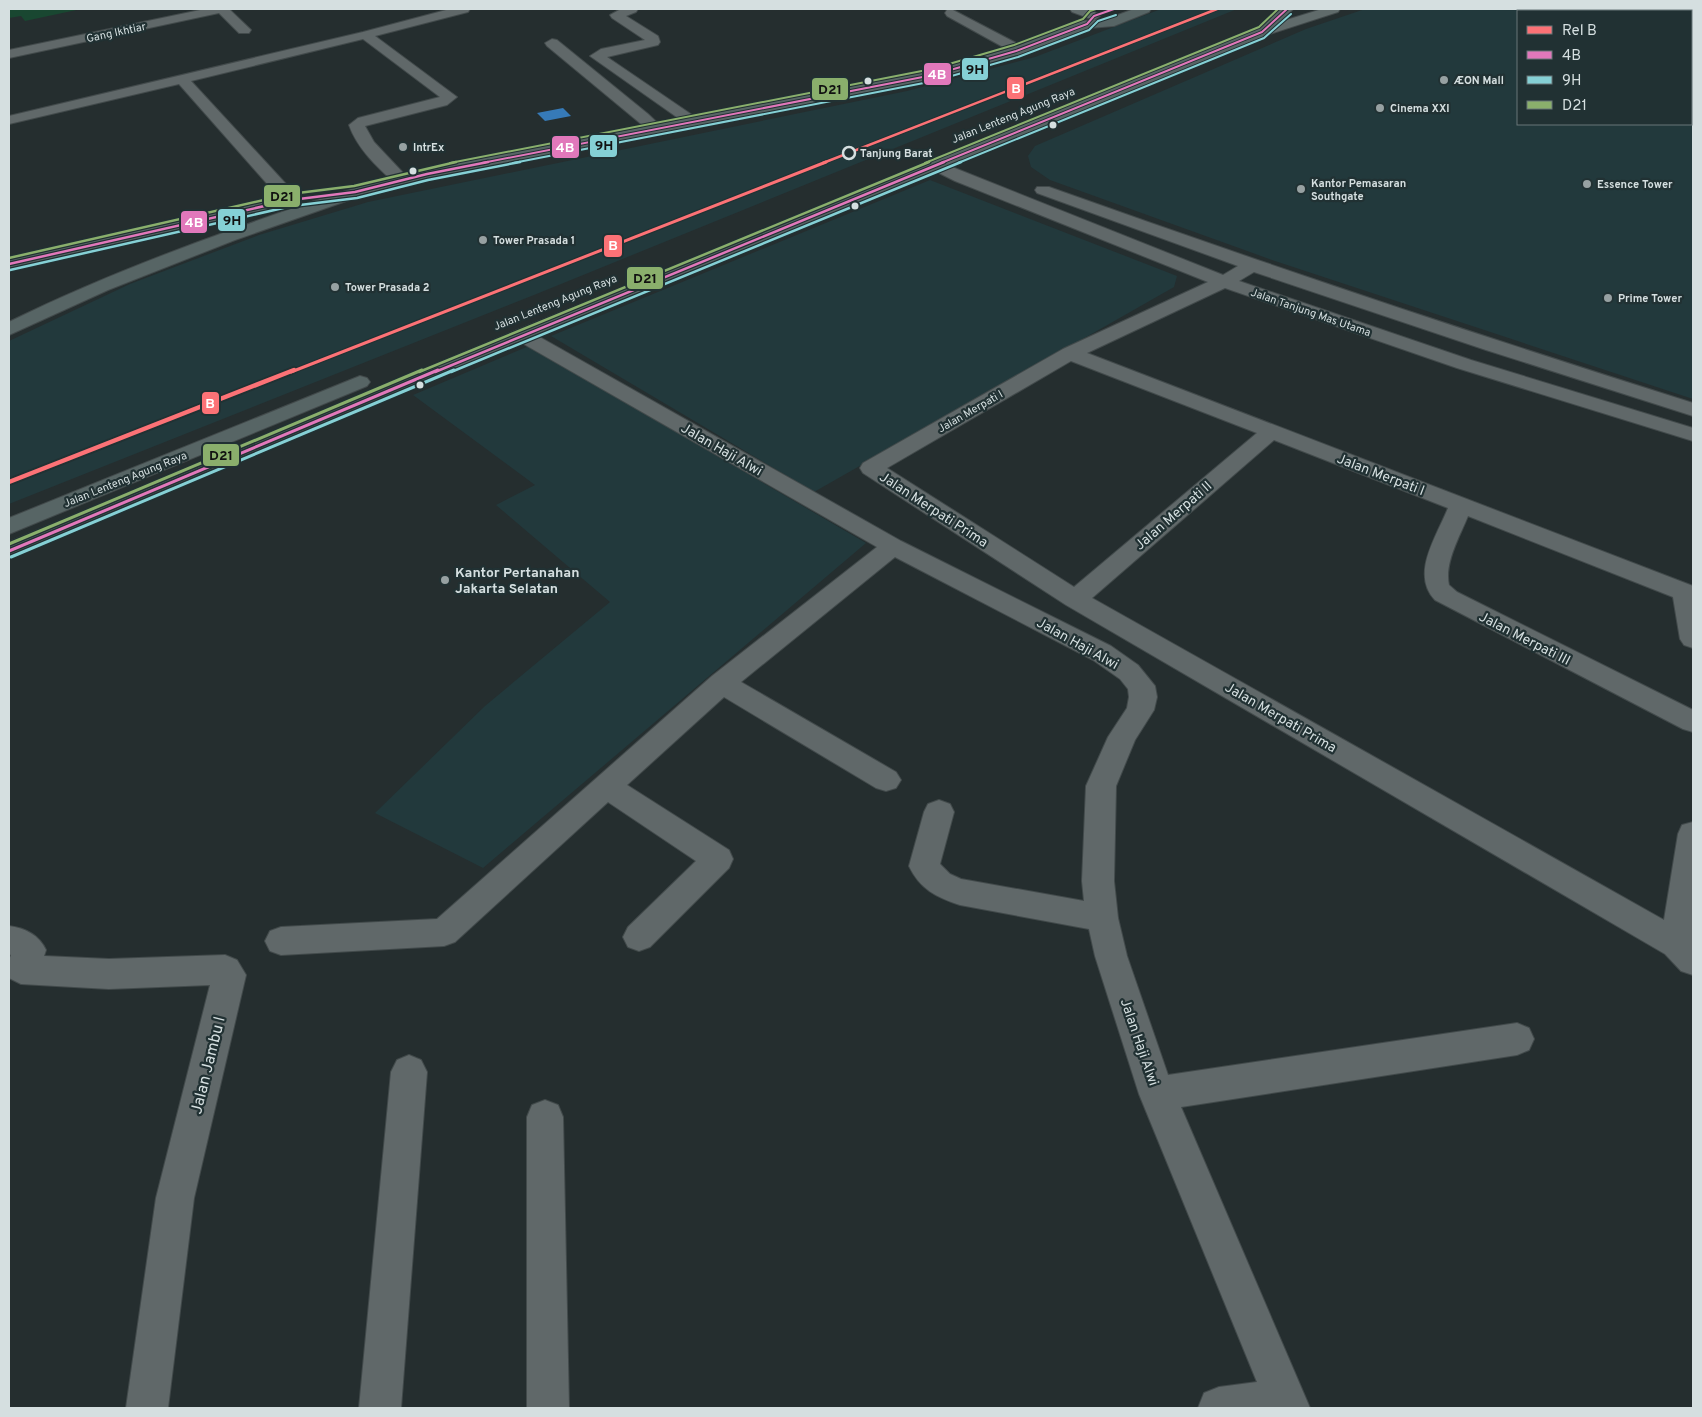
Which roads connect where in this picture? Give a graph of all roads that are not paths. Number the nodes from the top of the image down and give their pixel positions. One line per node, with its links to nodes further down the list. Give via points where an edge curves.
1 (222, 9): 12 (street); 17 (street, Gang Ikhtiar)
2 (464, 9): 14 (street)
3 (632, 9): 20 (street, via 616,16 653,42 597,56)
4 (1076, 9): 11 (street)
5 (1114, 9): 11 (main road)
6 (1145, 9): 11 (main road, via 1109,22)
7 (1268, 9): 22 (main road, Jalan Lenteng Agung Raya)
8 (1287, 9): 13 (main road)
9 (1334, 9): 13 (street)
10 (951, 13): 16 (street)
11 (1090, 20): 16 (main road)
12 (244, 30)
13 (1262, 32): 23 (main road)
14 (365, 35): 18 (street); 26 (street, via 450,98 357,125 387,168)
15 (552, 43): 21 (street)
16 (1019, 50): 20 (main road, via 933,75)
17 (9, 54)
18 (183, 80): 19 (street); 29 (street)
19 (9, 120)
20 (693, 122): 21 (main road)
21 (657, 130): 26 (main road)
22 (950, 140): 23 (main road); 41 (main road, Jalan Lenteng Agung Raya)
23 (974, 150): 24 (main road); 25 (street, via 970,163)
24 (937, 166): 32 (street, Jalan Tanjung Mas Utama); 34 (main road)
25 (983, 168)
26 (400, 179): 28 (main road)
27 (1028, 184): 31 (street, Jalan Tanjung Mas Utama)
28 (355, 192): 29 (main road); 33 (main road, via 190,251 89,291)
29 (290, 200): 30 (main road)
30 (9, 264)
31 (1252, 265): 32 (street, Jalan Merpati I); 36 (street, Jalan Tanjung Mas Utama)
32 (1224, 282): 35 (street, Jalan Merpati I); 38 (street, Jalan Tanjung Mas Utama, via 1464,364)
33 (9, 329)
34 (522, 334): 42 (street, Jalan Haji Alwi); 43 (main road)
35 (1070, 353): 37 (street, Jalan Merpati I); 39 (street, Jalan Merpati I)
36 (1693, 410)
37 (1271, 432): 40 (street, Jalan Merpati I); 45 (street, Jalan Merpati II)
38 (1693, 435)
39 (870, 468): 45 (street, Jalan Merpati Prima)
40 (1461, 505): 44 (street, Jalan Merpati I); 48 (street, Jalan Merpati III, via 1435,578 1438,588 1448,598)
41 (9, 527)
42 (893, 546): 47 (street); 53 (street, Jalan Haji Alwi, via 1102,653 1129,672 1141,686 1140,710 1122,737 1101,786 1098,881)
43 (9, 551)
44 (1689, 594): 46 (street)
45 (1075, 599): 56 (street, Jalan Merpati Prima)
46 (1693, 639)
47 (722, 683): 49 (street); 50 (street)
48 (1693, 722)
49 (886, 780)
50 (606, 786): 54 (street, via 718,859); 55 (street, via 444,932)
51 (938, 812): 53 (street, via 924,866 930,876 944,887)
52 (1693, 834): 56 (street)
53 (1102, 918): 60 (street, Jalan Haji Alwi, via 1110,956)
54 (639, 937)
55 (281, 941)
56 (1685, 953)
57 (13, 965): 63 (street, Jalan Jambu I, via 109,974 225,970 229,975 174,1198)
58 (1517, 1039): 60 (street)
59 (410, 1072): 64 (street)
60 (1157, 1094): 62 (street, Jalan Haji Alwi)
61 (545, 1116): 65 (street)
62 (1288, 1404): 66 (street)
63 (147, 1408)
64 (380, 1408)
65 (548, 1408)
66 (1219, 1408)

